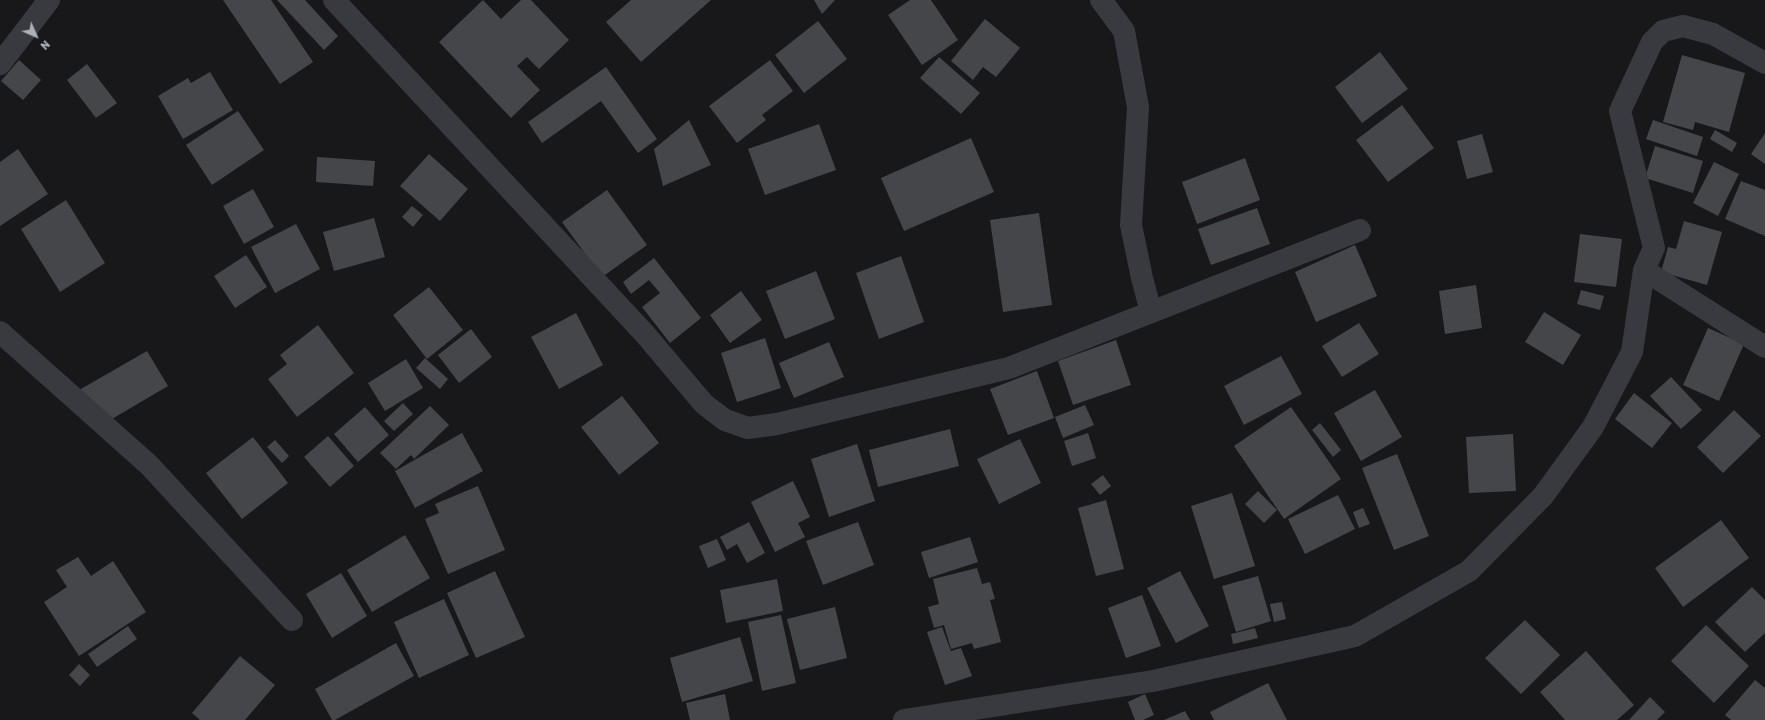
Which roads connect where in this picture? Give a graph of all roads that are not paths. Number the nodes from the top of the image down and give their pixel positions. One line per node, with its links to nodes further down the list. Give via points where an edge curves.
1 (49, 0): 5 (street)
2 (334, 0): 8 (street, via 644,333 704,404 725,420 748,428 777,424 1009,368)
3 (1101, 0): 8 (street, via 1124,31 1138,107 1131,225)
4 (1765, 63): 7 (street, via 1713,34 1683,26 1663,31 1652,42 1620,111 1654,248)
5 (0, 64)
6 (1360, 230): 8 (street)
7 (1644, 270): 10 (street); 12 (street, via 1632,352 1593,427 1543,496 1469,571 1355,636 1153,681)
8 (1151, 312)
9 (0, 332): 11 (street, via 149,465)
10 (1765, 347)
11 (292, 620)
12 (904, 720)

